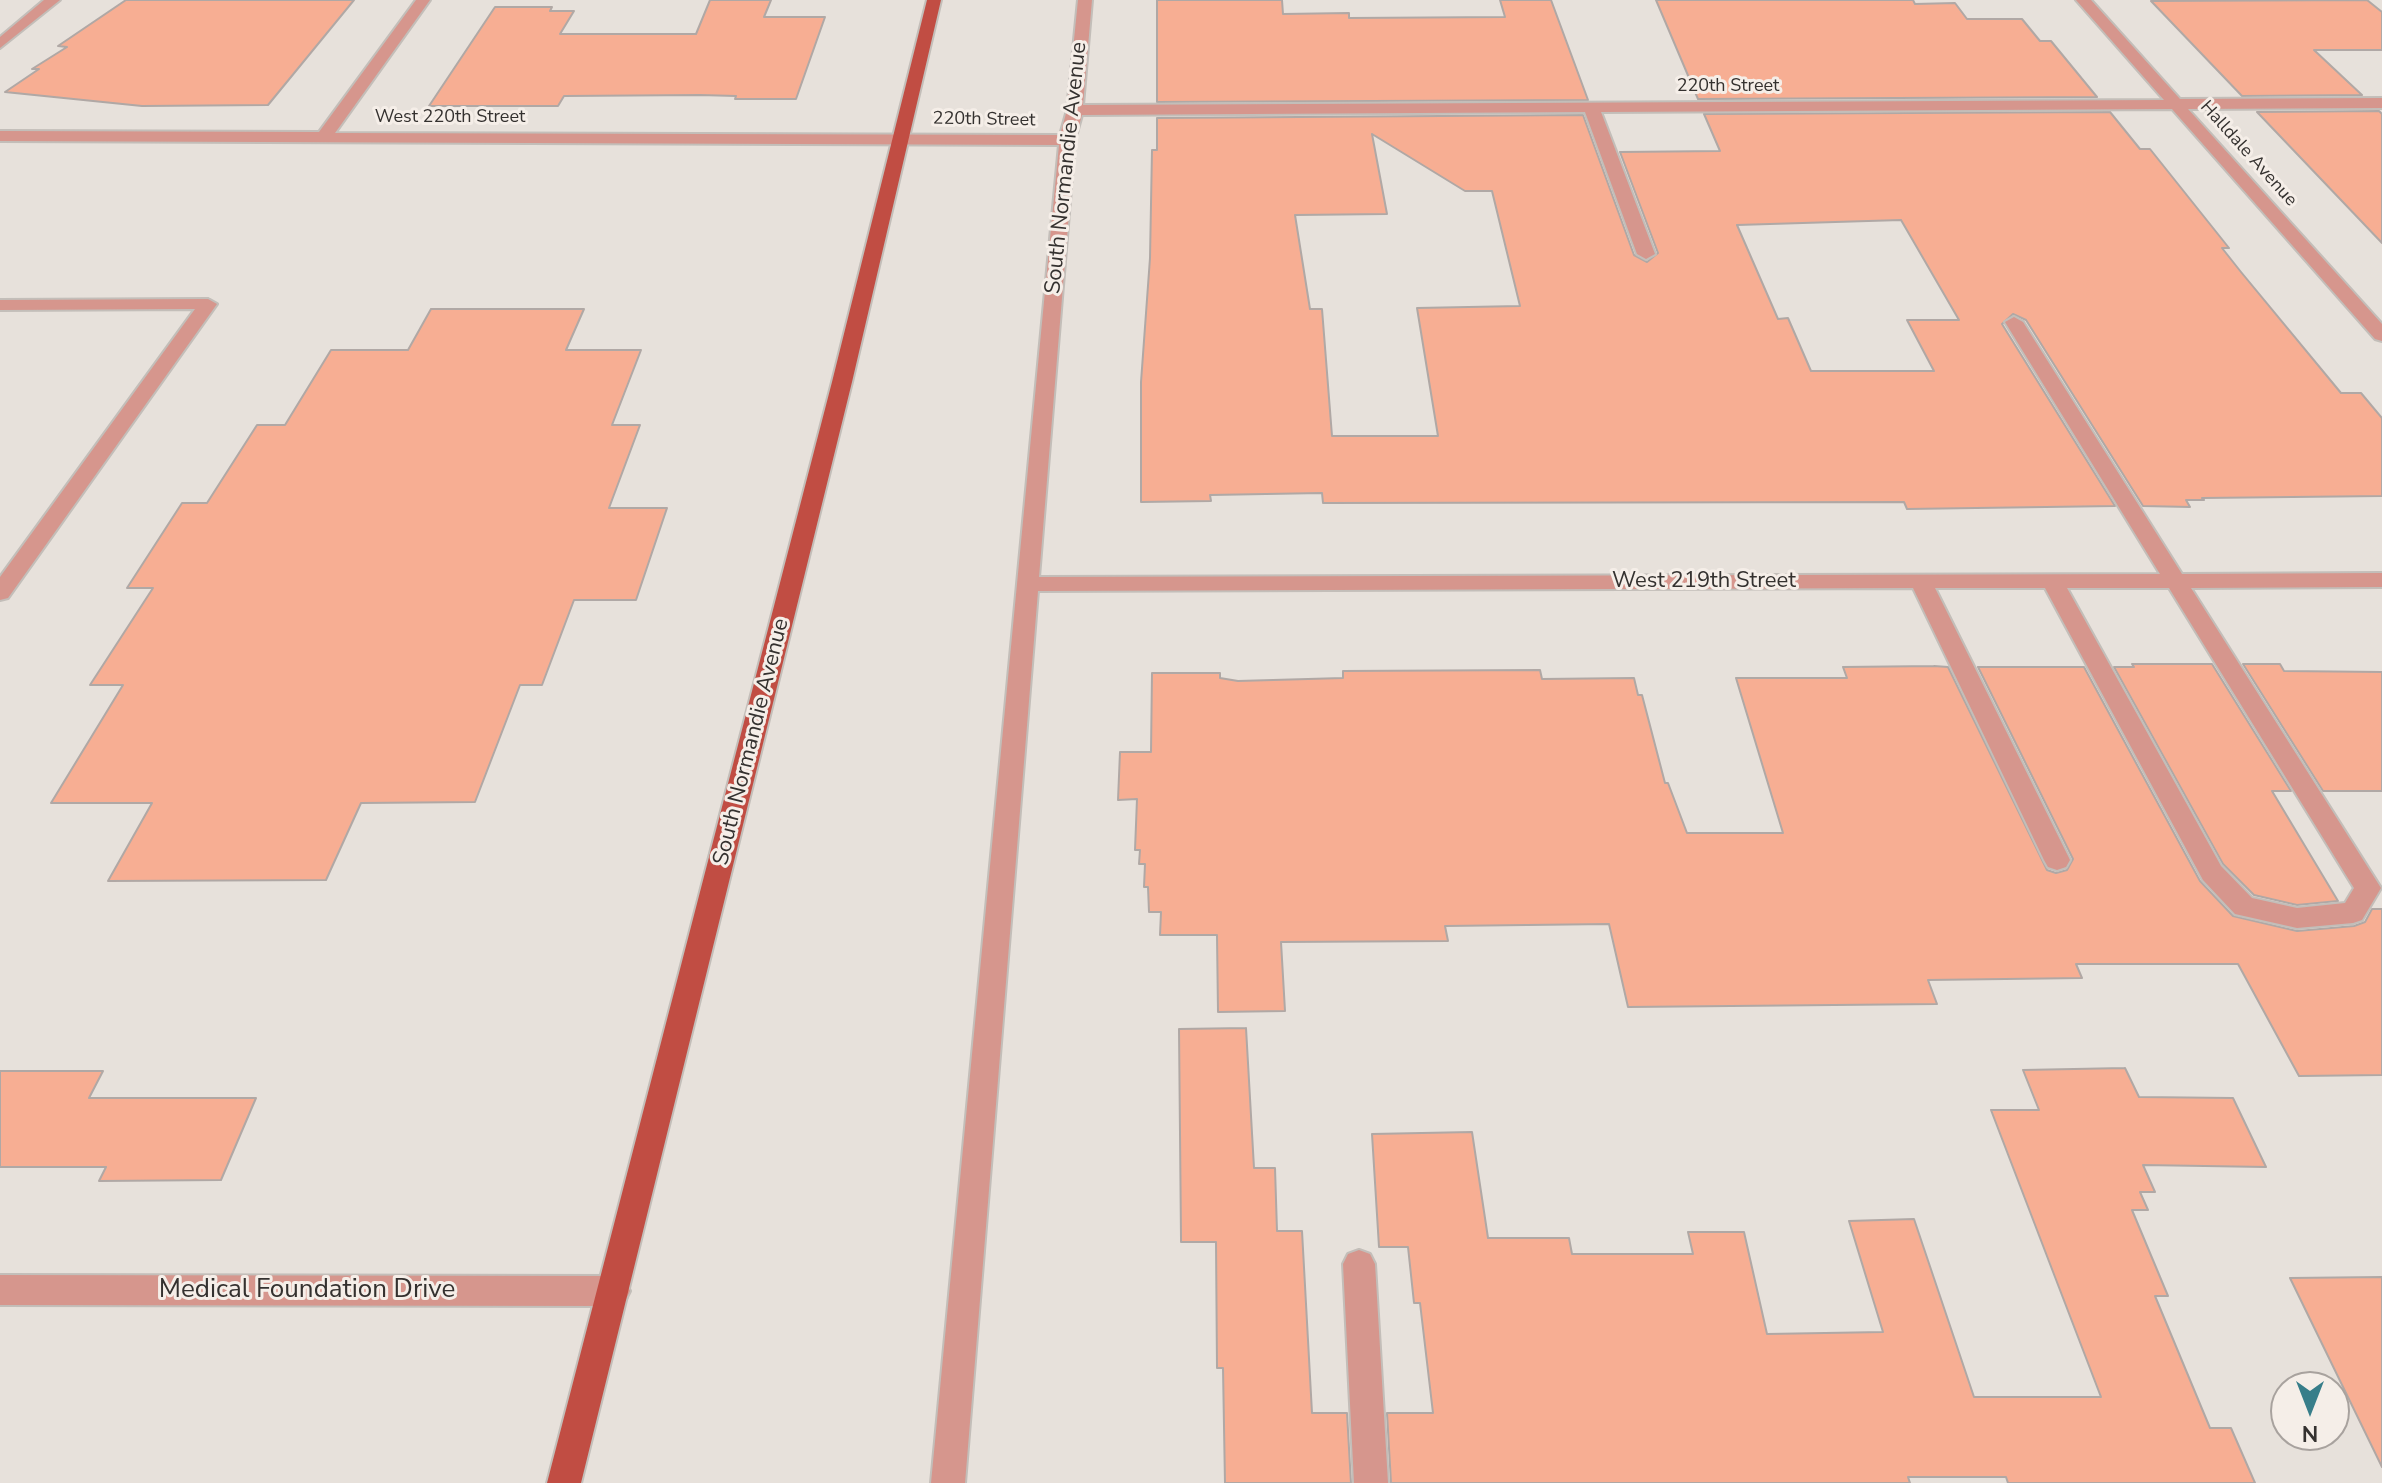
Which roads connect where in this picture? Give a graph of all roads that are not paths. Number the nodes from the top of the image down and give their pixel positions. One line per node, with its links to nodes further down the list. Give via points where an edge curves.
1 (53, 0): 6 (street)
2 (423, 0): 12 (street)
3 (934, 0): 13 (main road, South Normandie Avenue)
4 (1085, 0): 10 (street, South Normandie Avenue)
5 (2083, 0): 8 (street, Halldale Avenue)
6 (0, 44)
7 (2382, 103): 8 (street, 220th Street)
8 (2177, 105): 9 (street, 220th Street); 18 (street, Halldale Avenue)
9 (1591, 107): 10 (street, 220th Street); 15 (street)
10 (1075, 110): 14 (street, South Normandie Avenue)
11 (0, 136): 12 (street, West 220th Street)
12 (324, 137): 13 (street, West 220th Street)
13 (900, 139): 14 (street, 220th Street); 28 (main road, South Normandie Avenue)
14 (1067, 140): 23 (street, South Normandie Avenue)
15 (1646, 254)
16 (0, 305): 24 (street, via 208,304)
17 (2014, 322): 19 (street)
18 (2382, 335)
19 (2177, 580): 20 (street, West 219th Street); 22 (street, West 219th Street); 22 (street, via 2368,888 2353,913 2297,918 2244,907 2212,873)
20 (2382, 580)
21 (1920, 581): 22 (street, West 219th Street); 23 (street, West 219th Street); 25 (street)
22 (2052, 581)
23 (1027, 584): 30 (street, South Normandie Avenue)
24 (0, 593)
25 (2057, 860)
26 (1359, 1264): 31 (street)
27 (0, 1290): 28 (street, Medical Foundation Drive)
28 (614, 1291): 29 (main road, South Normandie Avenue)
29 (564, 1483)
30 (948, 1483)
31 (1371, 1483)

